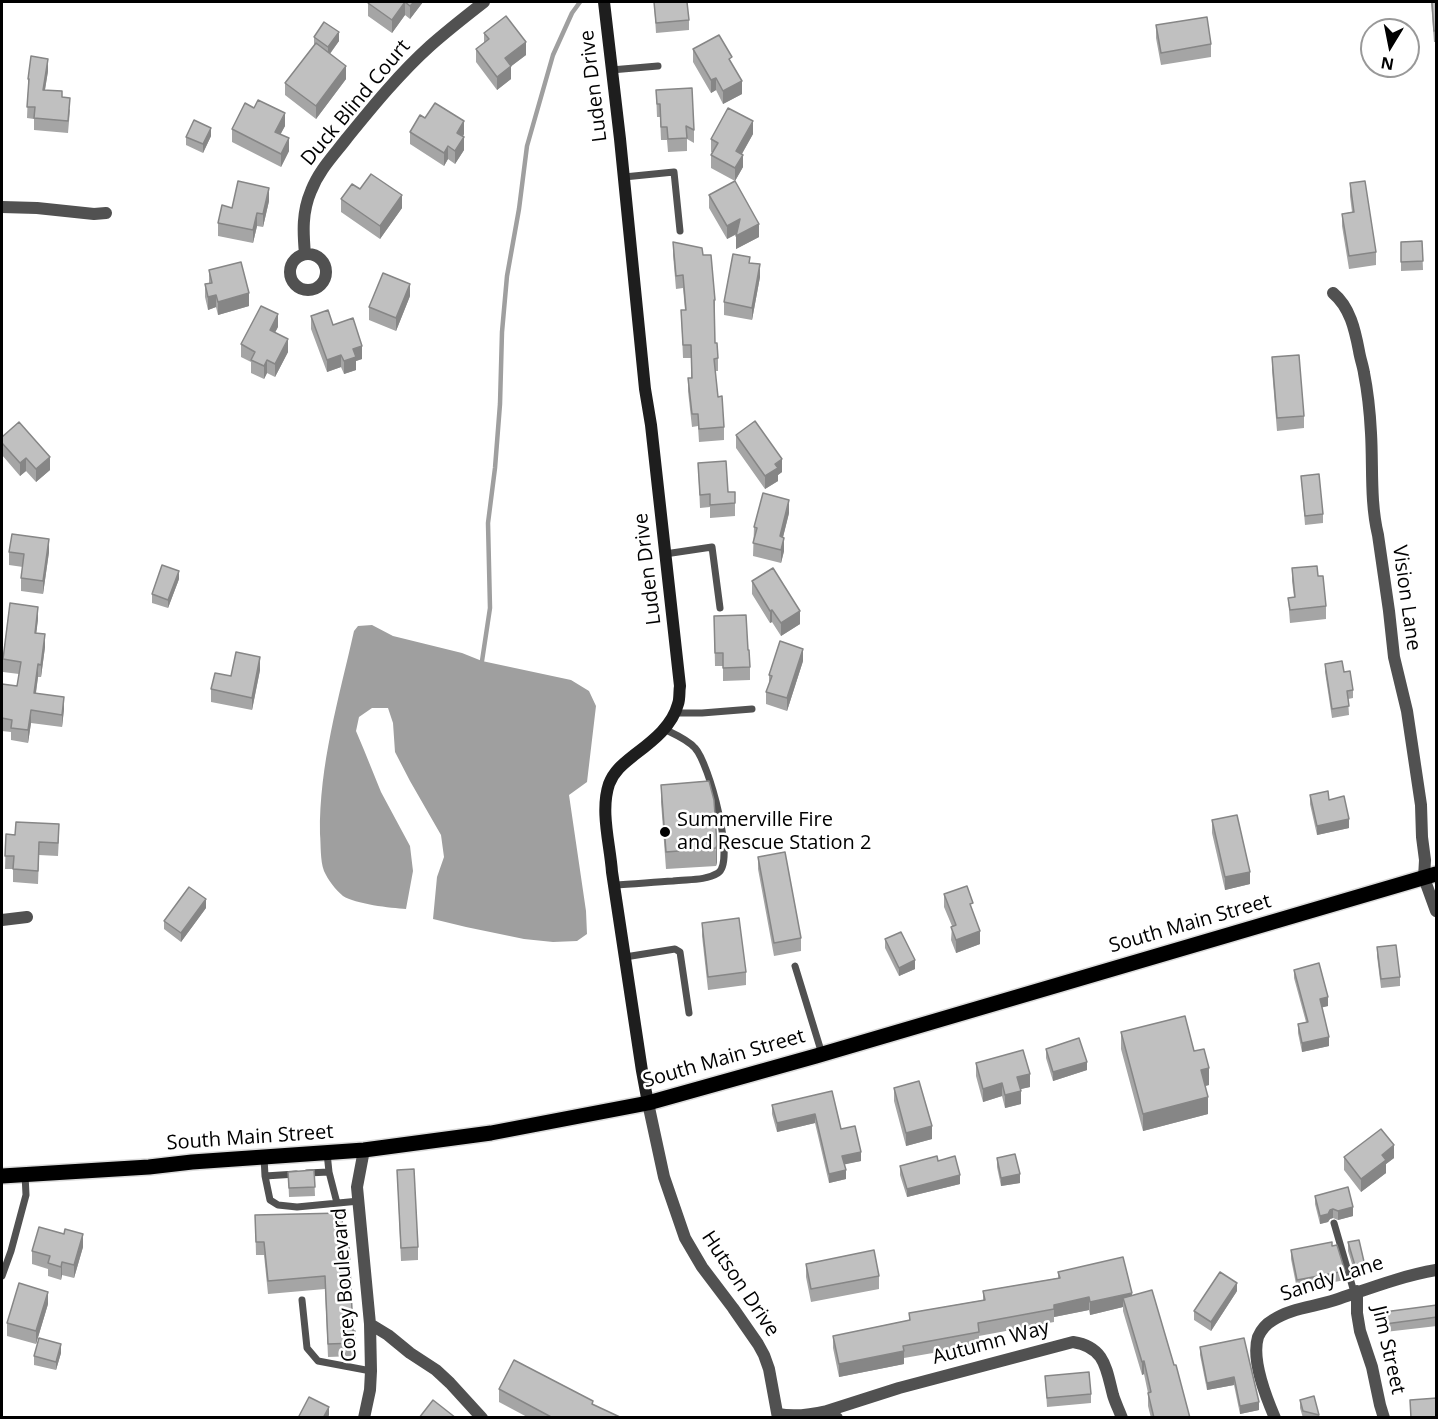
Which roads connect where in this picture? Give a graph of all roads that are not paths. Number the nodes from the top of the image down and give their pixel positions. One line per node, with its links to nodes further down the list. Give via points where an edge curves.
1 (484, 2): 9 (street, Duck Blind Court, via 400,76 320,172 304,211)
2 (604, 2): 4 (street, Luden Drive)
3 (658, 66): 4 (lane)
4 (611, 70): 5 (street, Luden Drive)
5 (624, 177): 8 (lane, via 674,172); 11 (street, Luden Drive)
6 (2, 207): 7 (street)
7 (106, 213)
8 (680, 231)
9 (305, 254)
10 (1333, 293): 16 (street, Vision Lane, via 1350,317 1365,375 1375,523)
11 (665, 554): 12 (lane, via 712,546); 14 (street, Luden Drive, via 680,686)
12 (720, 608)
13 (752, 709): 14 (lane)
14 (674, 713): 15 (street, Luden Drive)
15 (664, 729): 17 (street, Luden Drive, via 617,769 609,784 605,824); 17 (lane, via 695,747 701,757 716,798 723,869 702,878)
16 (1430, 876): 18 (street, Vision Lane); 24 (main road, South Main Street)
17 (614, 885): 21 (street, Luden Drive)
18 (1437, 911)
19 (27, 917): 20 (street)
20 (2, 920)
21 (625, 957): 23 (lane, via 675,949 680,952); 25 (street, Luden Drive)
22 (795, 966): 24 (lane)
23 (688, 1013)
24 (822, 1054): 25 (main road, South Main Street)
25 (648, 1103): 26 (main road, South Main Street, via 491,1133); 43 (street, Hutson Drive, via 664,1177 685,1238 764,1355)
26 (364, 1150): 27 (main road, South Main Street); 33 (street, Corey Boulevard, via 357,1187)
27 (327, 1153): 28 (main road, South Main Street); 29 (lane)
28 (264, 1157): 30 (main road, South Main Street); 32 (lane)
29 (329, 1172): 32 (lane); 34 (lane)
30 (25, 1174): 31 (main road, South Main Street); 37 (lane, via 26,1195)
31 (2, 1176)
32 (266, 1176): 34 (lane, via 270,1200 278,1205)
33 (359, 1201): 34 (lane); 40 (street, Corey Boulevard)
34 (337, 1203)
35 (1334, 1223): 38 (lane)
36 (1437, 1270): 38 (street, Sandy Lane)
37 (2, 1276)
38 (1356, 1292): 47 (street, Sandy Lane, via 1280,1316 1263,1329 1258,1339 1257,1361); 48 (street, Jim Street, via 1360,1331)
39 (302, 1300): 41 (lane, via 307,1348 318,1361)
40 (370, 1324): 41 (street, Corey Boulevard); 45 (street, via 436,1370)
41 (371, 1371): 44 (street, Corey Boulevard)
42 (832, 1414): 43 (street, Autumn Way); 46 (street, Autumn Way, via 899,1388 1073,1342 1086,1344 1103,1360)
43 (778, 1416)
44 (364, 1418)
45 (482, 1418)
46 (1122, 1418)
47 (1275, 1418)
48 (1384, 1418)

